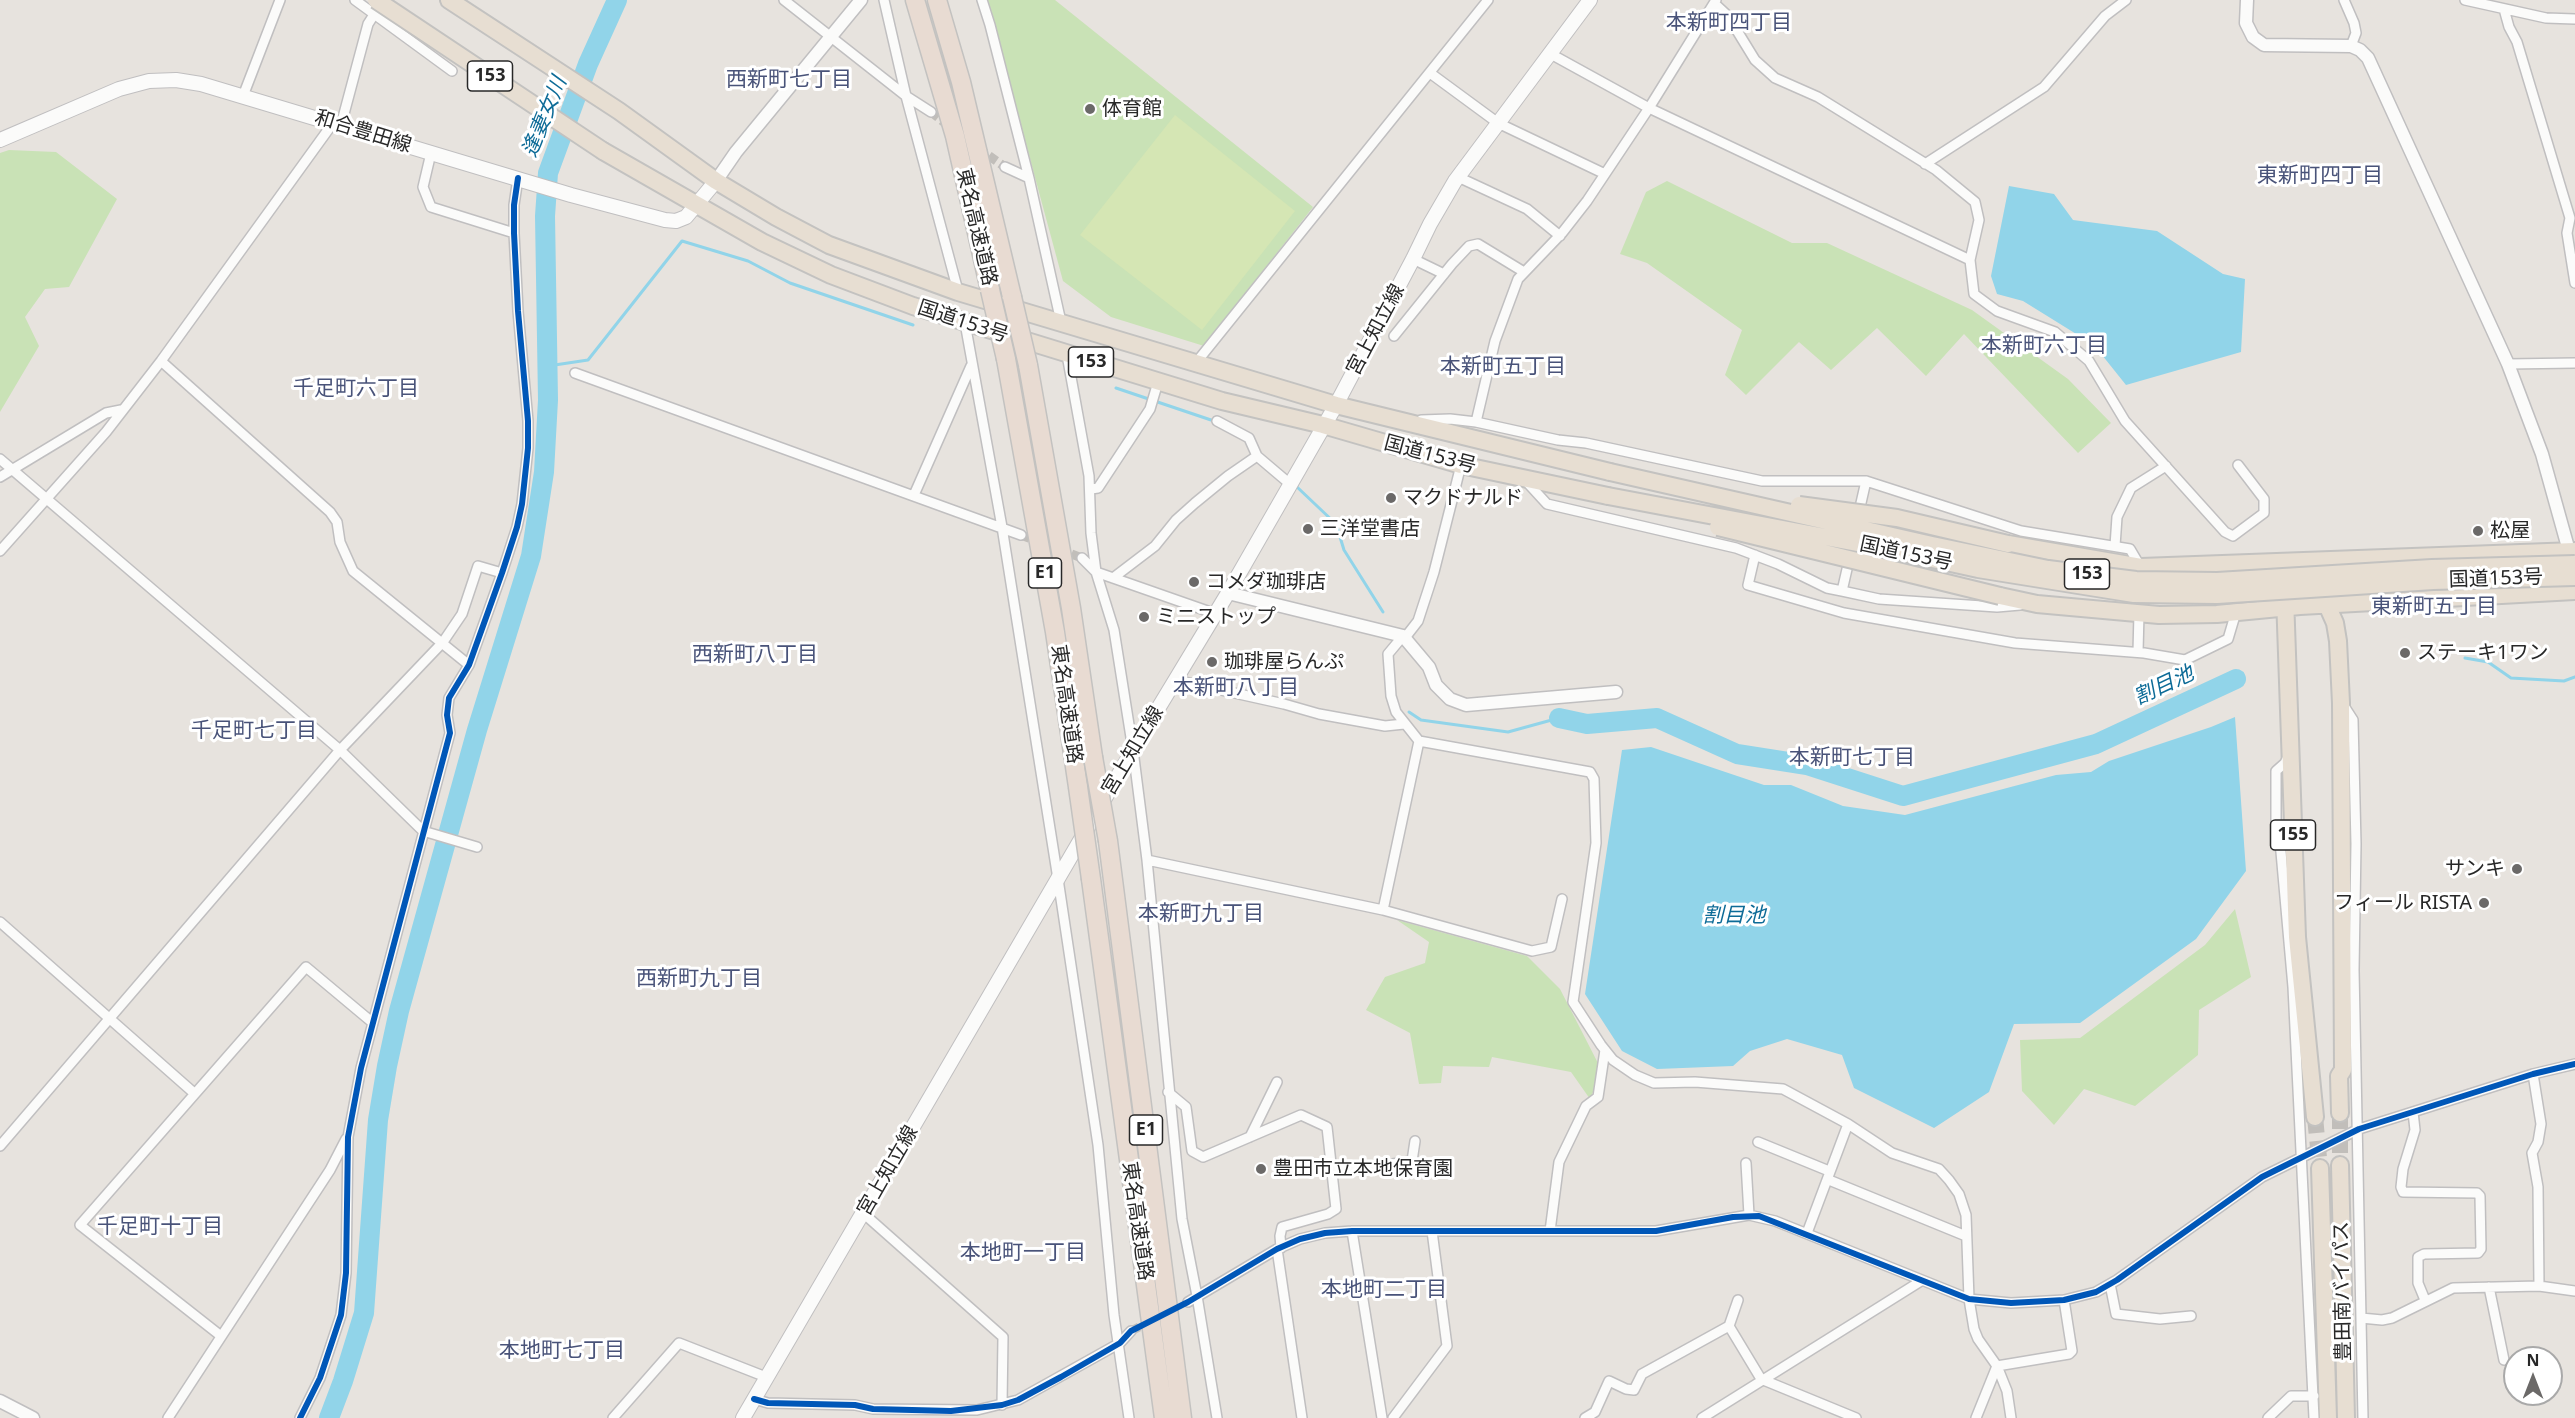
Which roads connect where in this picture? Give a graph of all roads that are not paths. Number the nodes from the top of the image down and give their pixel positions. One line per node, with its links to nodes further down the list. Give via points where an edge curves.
1 (280, 0): 26 (street)
2 (355, 0): 18 (street)
3 (384, 0): 18 (street)
4 (449, 0): 40 (highway, 国道153号 / 153, via 619,111)
5 (784, 0): 21 (street)
6 (861, 0): 21 (street)
7 (884, 0): 27 (street)
8 (915, 0): 194 (highway, 東名高速道路 / E1, bridge, via 955,136 1006,360 1055,632)
9 (937, 0): 154 (highway, 東名高速道路 / E1, bridge, via 961,82 1028,365 1108,842)
10 (982, 0): 39 (street)
11 (1488, 0): 25 (street)
12 (1590, 0): 23 (main road, 宮上知立線)
13 (2126, 0): 34 (street, via 2104,16 2044,87)
14 (2247, 0): 22 (street, via 2246,23 2253,37 2264,45)
15 (2344, 0): 22 (street, via 2356,33)
16 (2466, 0): 19 (street)
17 (1716, 2): 28 (street); 34 (street, via 1755,60 1775,78 1818,97)
18 (376, 7): 24 (street); 31 (street); 43 (highway, 国道153号 / 153, bridge, via 603,152)
19 (2504, 9): 20 (street); 42 (street)
20 (2575, 20)
21 (831, 39): 27 (street); 40 (street)
22 (2351, 46): 59 (street, via 2368,58)
23 (1549, 53): 28 (street); 30 (main road, 宮上知立線)
24 (452, 70)
25 (1430, 74): 30 (street); 58 (street)
26 (243, 96): 31 (main road, 和合豊田線); 32 (main road, 和合豊田線, via 184,81 149,81 119,89)
27 (906, 96): 29 (street); 51 (street)
28 (1649, 108): 36 (street); 47 (street)
29 (931, 112)
30 (1498, 123): 36 (street); 37 (main road, 宮上知立線)
31 (337, 124): 33 (main road, 和合豊田線); 56 (street)
32 (0, 140)
33 (431, 153): 38 (main road, 和合豊田線); 44 (street, via 423,187 431,207)
34 (1925, 164): 47 (street, via 1975,202 1979,220)
35 (1005, 167): 39 (street)
36 (1605, 174): 45 (street)
37 (1458, 177): 45 (street, via 1527,209); 46 (main road, 宮上知立線)
38 (520, 178): 43 (main road, 和合豊田線, via 676,221); 44 (street, via 514,204)
39 (1029, 178): 52 (street)
40 (716, 181): 43 (main road, 和合豊田線); 51 (highway, 国道153号 / 153, via 829,245)
41 (2575, 196): 42 (street)
42 (2565, 202): 50 (street, via 2570,218 2566,233)
43 (697, 205): 53 (highway, 国道153号 / 153, via 831,275)
44 (514, 233): 96 (street, via 528,448 518,527)
45 (1560, 236): 48 (street)
46 (1413, 260): 49 (street); 63 (main road, 宮上知立線)
47 (1970, 260): 73 (street, via 1974,294 1997,311 2055,332 2090,361 2125,421)
48 (1524, 272): 49 (street, via 1478,244 1469,246); 67 (street, via 1502,319)
49 (1444, 274): 54 (street)
50 (2575, 283)
51 (958, 292): 52 (highway, 国道153号 / 153)
52 (1061, 322): 58 (highway, 国道153号 / 153)
53 (965, 323): 55 (highway, 国道153号 / 153); 60 (street)
54 (1394, 336)
55 (1067, 355): 62 (highway, 国道153号 / 153); 80 (street)
56 (161, 361): 64 (street); 111 (street, via 330,512 353,571)
57 (2575, 363): 59 (street)
58 (1195, 364): 63 (highway, 国道153号 / 153)
59 (2508, 364): 90 (street, via 2542,454)
60 (971, 366): 81 (street); 84 (street)
61 (575, 373): 81 (street)
62 (1158, 382): 68 (highway, 国道153号 / 153); 80 (street, via 1150,409 1098,488)
63 (1336, 405): 66 (highway, 国道153号 / 153); 68 (main road, 宮上知立線)
64 (121, 410): 74 (street, via 106,413); 83 (street)
65 (1217, 421): 69 (street, via 1249,438)
66 (1406, 421): 67 (street); 75 (highway, 国道153号 / 153)
67 (1476, 422): 78 (street, via 1762,481)
68 (1323, 425): 71 (highway, 国道153号 / 153); 79 (main road, 宮上知立線)
69 (1257, 456): 79 (street); 97 (street, via 1195,503 1155,546)
70 (0, 459): 74 (street)
71 (1461, 465): 77 (highway, 国道153号 / 153); 109 (street, via 1418,621)
72 (2238, 465): 73 (street, via 2264,499 2264,513 2233,536 2225,532)
73 (2166, 466): 86 (street, via 2131,489 2117,517)
74 (14, 469): 76 (street); 83 (street)
75 (1610, 472): 90 (highway, 国道153号 / 153, bridge, via 1943,548 2048,569 2136,580 2217,581); 94 (highway, 153, bridge, via 1644,472 1777,502 1897,518 2008,544)
76 (0, 477)
77 (1524, 478): 82 (highway, 国道153号 / 153); 89 (street, via 1547,504)
78 (1866, 481): 86 (street, via 2021,531); 99 (street)
79 (1290, 484): 101 (main road, 宮上知立線)
80 (1091, 489): 95 (street)
81 (914, 495): 84 (street)
82 (1608, 496): 98 (highway, 国道153号 / 153, bridge, via 1978,569 2134,594 2217,595 2433,581); 103 (highway, 153, bridge, via 1625,505)
83 (46, 500): 87 (street); 119 (street)
84 (1002, 527): 85 (street); 125 (street)
85 (1021, 535)
86 (2115, 546): 94 (street, via 2130,549)
87 (0, 551)
88 (2485, 554): 90 (highway, 153); 92 (highway, 153); 98 (highway)
89 (1755, 555): 99 (street); 112 (street, via 1748,585 1844,613 2015,644)
90 (2573, 555): 98 (street)
91 (1082, 558): 95 (street)
92 (2326, 561): 93 (highway, 153); 104 (highway, 155)
93 (2284, 563): 94 (highway, 153); 105 (highway, 155)
94 (2141, 567)
95 (1096, 572): 97 (street); 120 (street, via 1114,630)
96 (502, 573): 111 (street, via 478,566 462,614); 113 (street)
97 (1113, 578): 108 (street)
98 (2575, 578)
99 (1842, 591): 103 (street, via 1879,599 1996,608)
100 (2575, 591): 102 (highway, 153)
101 (1228, 593): 108 (main road, 宮上知立線); 109 (street)
102 (2366, 603): 104 (highway, 153); 110 (highway, 155, via 2353,610)
103 (2037, 604): 107 (highway, 153)
104 (2327, 605): 105 (highway, 153); 110 (highway, 155)
105 (2286, 608): 106 (highway, 153); 121 (highway, 155)
106 (2236, 612): 107 (highway, 153); 112 (street, via 2228,639 2185,660)
107 (2139, 613): 112 (street)
108 (1216, 614): 114 (main road, 宮上知立線)
109 (1403, 638): 115 (street, via 1429,667 1436,685 1450,699 1466,705); 117 (street, via 1388,654 1391,696)
110 (2338, 641): 116 (highway, 155)
111 (443, 642): 113 (street); 119 (street)
112 (2138, 652)
113 (469, 665): 122 (street, via 449,698 450,734)
114 (1176, 680): 117 (street, via 1319,714 1385,726); 120 (main road, 宮上知立線)
115 (1616, 692)
116 (2341, 703): 139 (highway, 155); 141 (street, via 2353,720)
117 (1404, 724): 118 (street)
118 (1419, 741): 127 (street); 131 (street, via 1590,772 1594,778 1596,843 1573,994 1578,1012)
119 (340, 750): 122 (street); 129 (street)
120 (1133, 750): 124 (street); 125 (main road, 宮上知立線)
121 (2290, 752): 137 (highway, 155, via 2297,937); 147 (street, via 2276,771 2276,823 2292,987)
122 (425, 831): 123 (street); 130 (street)
123 (477, 847)
124 (1148, 860): 127 (street); 135 (street)
125 (1058, 879): 153 (main road, 宮上知立線); 178 (street, via 1098,1145)
126 (1562, 899): 127 (street, via 1551,946 1532,951)
127 (1383, 910)
128 (0, 922): 129 (street)
129 (110, 1019): 136 (street); 146 (street)
130 (373, 1023): 136 (street, via 306,967); 142 (street)
131 (1605, 1050): 140 (street, via 1635,1075 1654,1083 1783,1089); 158 (street, via 1598,1097 1586,1106 1559,1162)
132 (2575, 1064): 133 (street)
133 (2533, 1074): 138 (street); 164 (street, via 2541,1124 2532,1153 2538,1187)
134 (1276, 1082): 143 (street)
135 (1168, 1092): 143 (street, via 1186,1107 1192,1151 1203,1157); 167 (street, via 1182,1219)
136 (194, 1093): 177 (street, via 80,1225)
137 (2315, 1112)
138 (2413, 1112): 141 (street); 171 (street, via 2415,1130 2403,1169 2403,1192 2480,1196 2478,1253 2418,1257 2418,1283)
139 (2340, 1113)
140 (1848, 1124): 152 (street); 160 (street, via 1892,1153 1940,1169 1959,1194 1966,1215)
141 (2359, 1129): 147 (street); 174 (street)
142 (348, 1137): 177 (street); 190 (street, via 346,1273 341,1315 320,1377)
143 (1250, 1137): 151 (street, via 1301,1115 1327,1127)
144 (1415, 1141): 151 (street, via 1412,1161)
145 (1758, 1142): 152 (street)
146 (0, 1146)
147 (2302, 1156): 163 (street, via 2262,1177); 183 (street)
148 (1746, 1163): 155 (street)
149 (2340, 1165): 209 (highway, 豊田南バイパス)
150 (2320, 1168): 208 (highway, 豊田南バイパス)
151 (1332, 1170): 161 (street, via 1336,1209 1282,1227)
152 (1829, 1175): 159 (street); 160 (street)
153 (864, 1213): 181 (main road, 宮上知立線); 186 (street, via 1003,1337)
154 (1156, 1215): 195 (highway, 東名高速道路 / E1); 196 (highway)
155 (1749, 1215): 158 (street, via 1656,1231); 159 (street)
156 (1352, 1231): 157 (street); 161 (street, via 1308,1237); 199 (street)
157 (1432, 1231): 158 (street); 200 (street, via 1447,1346)
158 (1550, 1231)
159 (1807, 1233): 162 (street)
160 (1966, 1236): 168 (street)
161 (1279, 1248): 167 (street); 198 (street)
162 (1921, 1281): 168 (street); 182 (street)
163 (2110, 1284): 170 (street); 173 (street, via 2116,1314 2160,1319)
164 (2539, 1286): 165 (street); 166 (street)
165 (2489, 1287): 171 (street, via 2454,1288); 179 (street)
166 (2575, 1291)
167 (1197, 1296): 172 (street); 197 (street)
168 (1969, 1299): 170 (street, via 2011,1303); 180 (street, via 1978,1339)
169 (1738, 1300): 175 (street)
170 (2064, 1300): 180 (street, via 2072,1351 2069,1354)
171 (2425, 1300): 174 (street, via 2392,1318)
172 (1188, 1302)
173 (2191, 1316)
174 (2361, 1318): 210 (street)
175 (1729, 1326): 182 (street); 201 (street, via 1642,1374 1634,1390 1609,1381 1595,1412)
176 (1131, 1332): 178 (street)
177 (221, 1336): 189 (street)
178 (1119, 1343): 186 (street); 193 (street)
179 (2503, 1355)
180 (1996, 1366): 204 (street); 205 (street, via 2007,1391)
181 (766, 1377): 184 (main road, 宮上知立線); 191 (street, via 679,1343)
182 (1761, 1379): 202 (street); 203 (street)
183 (2314, 1396): 206 (street, via 2291,1396); 207 (street)
184 (754, 1399): 187 (street, via 855,1405); 192 (main road, 宮上知立線)
185 (0, 1401): 188 (street)
186 (1002, 1405): 187 (street)
187 (872, 1414)
188 (33, 1418)
189 (168, 1418)
190 (300, 1418)
191 (613, 1418)
192 (743, 1418)
193 (1129, 1418)
194 (1164, 1418)
195 (1182, 1418)
196 (1191, 1418)
197 (1217, 1418)
198 (1302, 1418)
199 (1382, 1418)
200 (1393, 1418)
201 (1585, 1418)
202 (1702, 1418)
203 (1856, 1418)
204 (1976, 1418)
205 (2011, 1418)
206 (2268, 1418)
207 (2314, 1418)
208 (2328, 1418)
209 (2346, 1418)
210 (2363, 1418)

